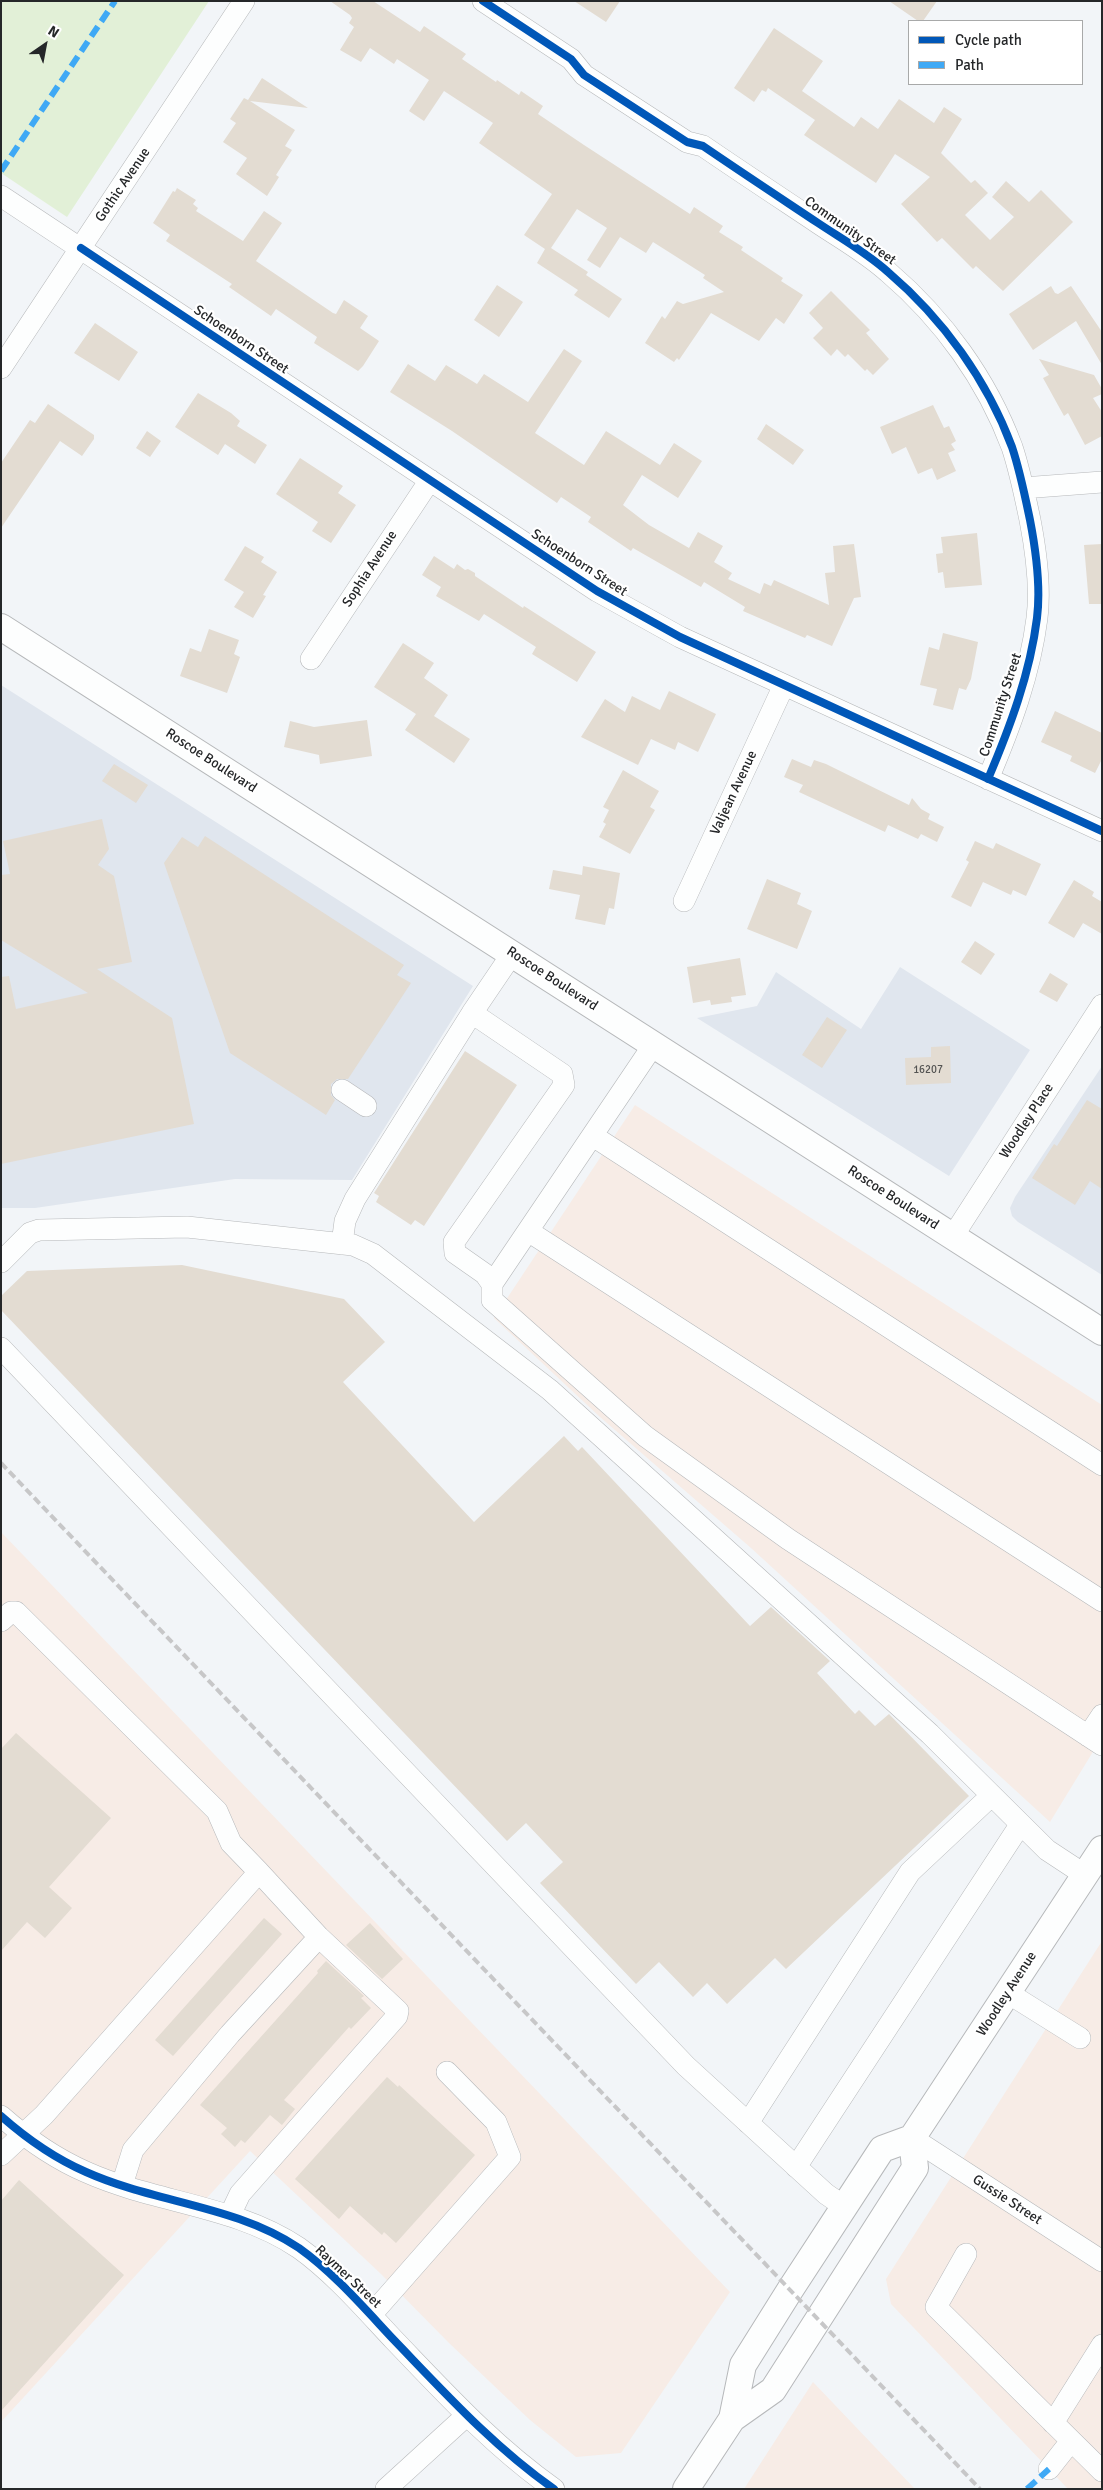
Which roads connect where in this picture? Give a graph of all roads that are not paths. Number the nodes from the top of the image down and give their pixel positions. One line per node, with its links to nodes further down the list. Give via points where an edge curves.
1 (244, 1): 4 (street, Gothic Avenue)
2 (483, 1): 8 (street, Community Street, via 571,59 584,75 687,142 703,146 889,273 943,328 990,397 1013,449)
3 (1, 196): 4 (street, Schoenborn Street)
4 (80, 248): 5 (street, Gothic Avenue); 6 (street, Schoenborn Street)
5 (1, 368)
6 (430, 480): 10 (street, Sophia Avenue); 11 (street, Schoenborn Street, via 634,613)
7 (1102, 482): 8 (street)
8 (1023, 488): 12 (street, Community Street, via 1034,539 1038,616 1022,688)
9 (1, 627): 15 (main road, Roscoe Boulevard)
10 (311, 658)
11 (784, 685): 12 (street, Schoenborn Street); 14 (street, Valjean Avenue)
12 (988, 779): 13 (street, Schoenborn Street)
13 (1102, 831)
14 (684, 901)
15 (512, 954): 17 (street); 18 (main road, Roscoe Boulevard)
16 (1102, 1005): 23 (street, Woodley Place)
17 (472, 1013): 24 (street, via 355,1199 345,1221); 26 (street, via 562,1074 564,1085 454,1242 455,1253 485,1274)
18 (654, 1044): 21 (street); 23 (main road, Roscoe Boulevard)
19 (342, 1090): 20 (street)
20 (366, 1106)
21 (593, 1136): 22 (street); 29 (street)
22 (528, 1231): 26 (street); 30 (street)
23 (953, 1236): 27 (main road, Roscoe Boulevard)
24 (342, 1244): 25 (street, via 187,1227 39,1230 30,1233); 34 (street, via 373,1254 550,1390 930,1734)
25 (1, 1262)
26 (492, 1284): 33 (street, via 492,1300 645,1436 788,1539)
27 (1102, 1332)
28 (1, 1348): 44 (street, via 679,2058)
29 (1102, 1465)
30 (1102, 1601)
31 (1, 1621): 37 (street, via 11,1612 16,1612 217,1811 230,1843)
32 (1102, 1715): 33 (street)
33 (1095, 1741)
34 (991, 1796): 35 (street); 44 (street, via 910,1872)
35 (1020, 1825): 38 (street, via 1047,1850); 48 (street)
36 (1102, 1849): 38 (main road, Woodley Avenue)
37 (258, 1872): 39 (street); 45 (street)
38 (1085, 1875): 40 (main road, Woodley Avenue)
39 (319, 1936): 49 (street, via 230,2034 133,2150); 51 (street, via 398,2011 397,2016 261,2168 240,2194)
40 (1008, 1993): 41 (street); 46 (main road, Woodley Avenue)
41 (1080, 2038)
42 (447, 2072): 54 (street, via 496,2122 510,2157)
43 (1, 2116): 45 (street, Raymer Street)
44 (748, 2123): 48 (street)
45 (23, 2136): 47 (street); 49 (street, Raymer Street, via 52,2156)
46 (912, 2138): 50 (main road, via 882,2149); 53 (street, Gussie Street); 57 (main road, via 915,2168 793,2359 773,2390)
47 (1, 2155)
48 (796, 2167): 50 (street)
49 (122, 2185): 51 (street, Raymer Street)
50 (845, 2207): 57 (main road, via 743,2365)
51 (230, 2215): 54 (street, Raymer Street, via 270,2231 299,2248)
52 (966, 2254): 58 (street, via 936,2307)
53 (1102, 2261)
54 (371, 2315): 56 (street, Raymer Street)
55 (1102, 2345): 58 (street)
56 (466, 2416): 62 (street); 63 (street, Raymer Street, via 492,2441)
57 (732, 2419): 64 (main road)
58 (1054, 2423): 59 (street)
59 (1071, 2440): 60 (street); 61 (street)
60 (1049, 2469)
61 (1102, 2472)
62 (386, 2489)
63 (554, 2489)
64 (686, 2489)

